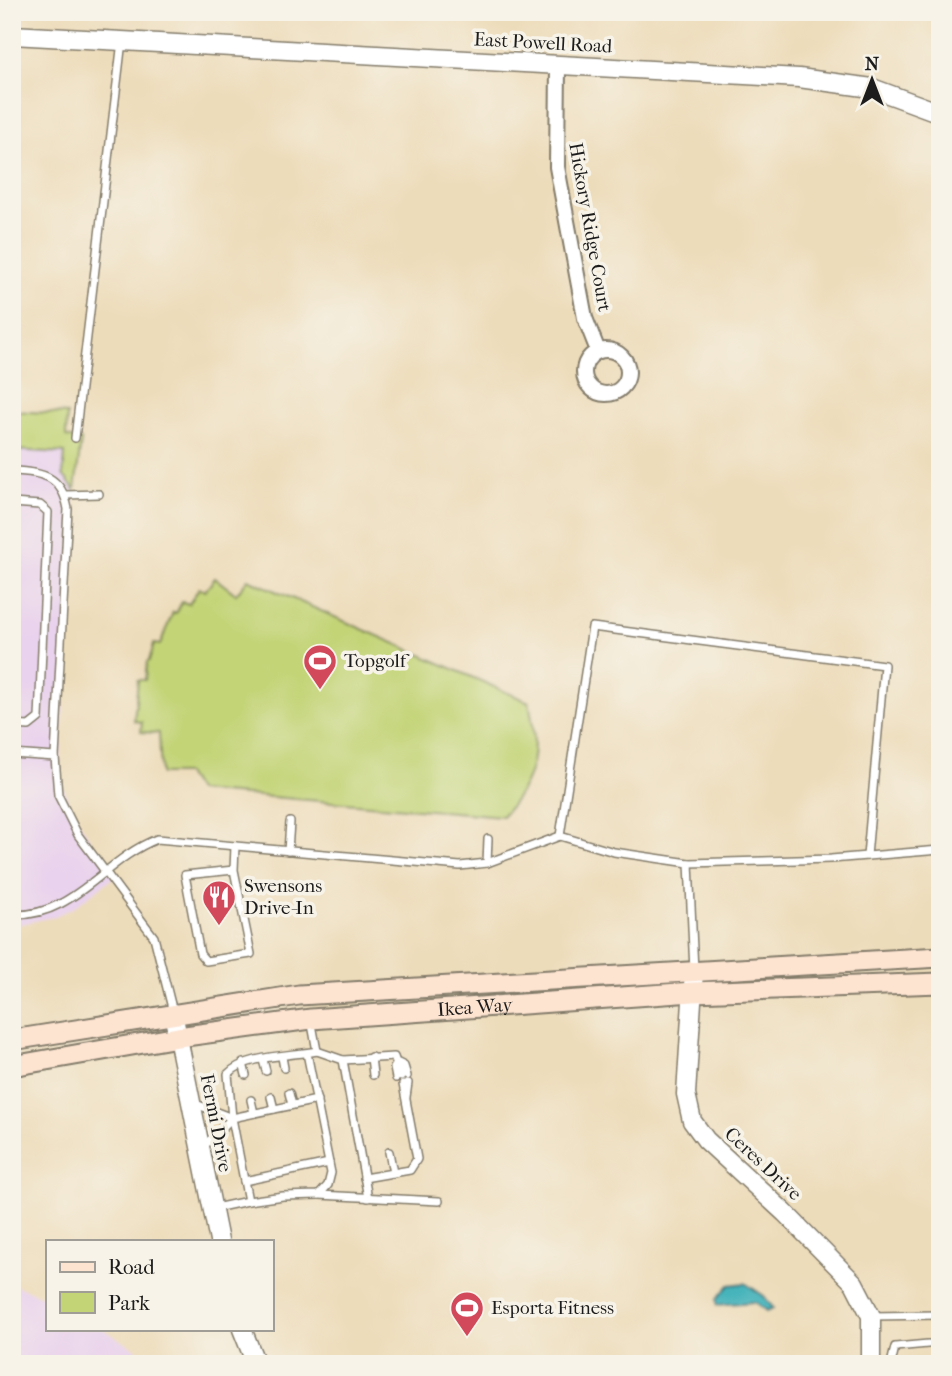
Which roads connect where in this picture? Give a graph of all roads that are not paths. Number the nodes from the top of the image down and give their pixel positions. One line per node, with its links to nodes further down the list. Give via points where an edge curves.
1 (12, 35): 2 (street, East Powell Road)
2 (122, 41): 3 (street, East Powell Road); 6 (lane)
3 (558, 65): 4 (street, East Powell Road, via 828,80 892,94); 5 (street, Hickory Ridge Court, via 556,167 585,318)
4 (940, 113)
5 (598, 351)
6 (75, 438)
7 (12, 471): 9 (lane, via 49,475)
8 (99, 494): 9 (lane)
9 (66, 495): 13 (lane)
10 (12, 503): 11 (lane, via 40,505 48,512 38,718 29,726)
11 (12, 725)
12 (12, 754): 13 (lane)
13 (55, 757): 24 (lane, via 58,795)
14 (290, 822): 19 (lane)
15 (560, 836): 20 (lane, via 592,627 884,665); 21 (lane); 22 (lane, via 614,852)
16 (488, 839): 21 (lane)
17 (235, 846): 19 (lane); 23 (lane); 24 (lane, via 157,839 133,850)
18 (940, 850): 20 (lane)
19 (288, 851): 21 (lane, via 460,866)
20 (867, 856): 22 (lane)
21 (487, 863)
22 (690, 863): 27 (lane)
23 (234, 870): 23 (lane, via 185,875 200,954 206,961 251,954)
24 (105, 875): 25 (lane, via 69,901 44,912); 30 (lane, via 153,937)
25 (12, 915)
26 (940, 957): 27 (main road, Ikea Way)
27 (694, 971): 29 (street, Ceres Drive); 30 (main road, Ikea Way, via 299,995)
28 (940, 983): 29 (main road, Ikea Way)
29 (693, 992): 31 (main road, Ikea Way); 68 (street, Ceres Drive, via 685,1094 692,1121 706,1140 854,1283)
30 (173, 1013): 32 (street, Fermi Drive); 33 (main road, Ikea Way)
31 (311, 1019): 32 (main road, Ikea Way); 34 (lane)
32 (178, 1037): 41 (main road, Ikea Way); 50 (street, Fermi Drive)
33 (12, 1041)
34 (317, 1051): 35 (lane); 39 (lane)
35 (307, 1053): 36 (lane); 49 (lane)
36 (282, 1057): 38 (lane); 42 (lane)
37 (371, 1057): 39 (lane); 45 (lane); 58 (lane, via 394,1057 406,1098 417,1159 410,1170)
38 (263, 1060): 40 (lane); 43 (lane)
39 (343, 1060): 59 (lane)
40 (243, 1063): 44 (lane); 54 (lane, via 228,1074)
41 (12, 1066)
42 (284, 1068)
43 (266, 1071)
44 (246, 1075)
45 (373, 1075)
46 (289, 1093): 51 (lane)
47 (271, 1097): 52 (lane)
48 (251, 1100): 53 (lane)
49 (317, 1100): 51 (lane); 57 (lane)
50 (192, 1103): 54 (lane); 55 (street, Fermi Drive)
51 (292, 1105): 52 (lane)
52 (274, 1109): 53 (lane)
53 (254, 1113): 54 (lane)
54 (232, 1118): 55 (lane); 60 (lane)
55 (200, 1151): 65 (street, Fermi Drive)
56 (389, 1152): 58 (lane)
57 (329, 1163): 60 (lane); 61 (lane, via 328,1185)
58 (393, 1173): 59 (lane)
59 (364, 1178): 62 (lane)
60 (244, 1181): 63 (lane)
61 (319, 1195): 62 (lane); 63 (lane)
62 (368, 1198): 64 (lane)
63 (248, 1201): 65 (lane)
64 (439, 1201)
65 (212, 1208): 66 (street, Fermi Drive)
66 (219, 1240)
67 (940, 1315): 68 (lane)
68 (871, 1316): 72 (street, Ceres Drive)
69 (242, 1330): 71 (street)
70 (928, 1344): 73 (lane, via 895,1347)
71 (256, 1364)
72 (870, 1364)
73 (891, 1364)

